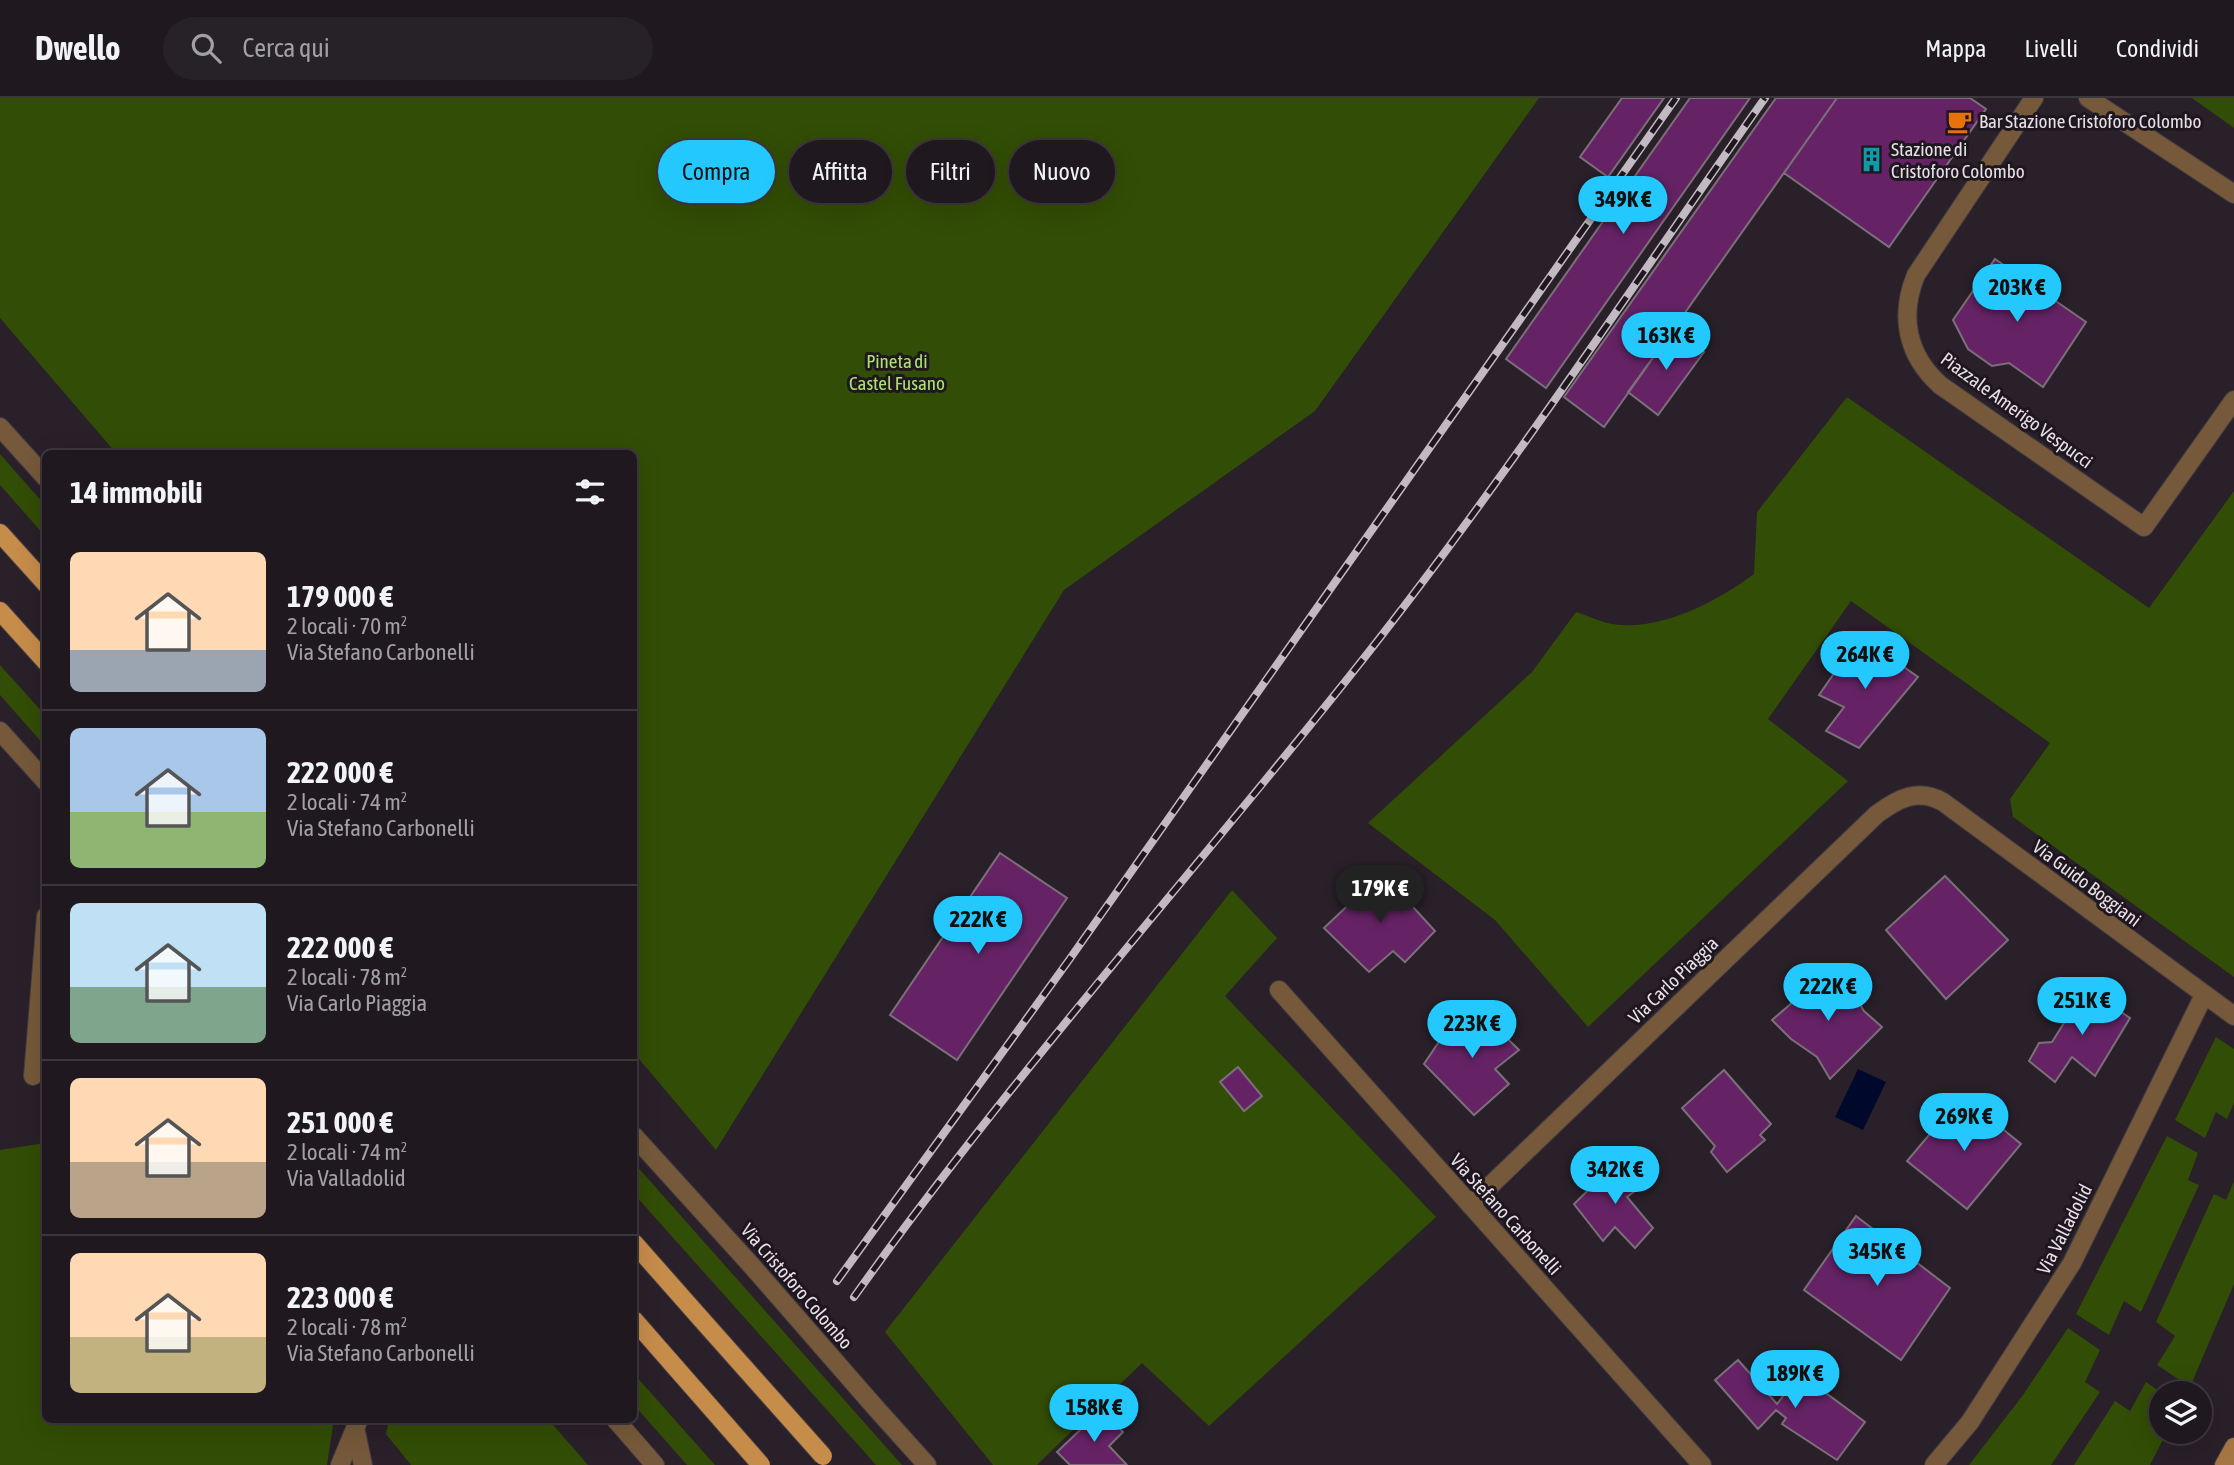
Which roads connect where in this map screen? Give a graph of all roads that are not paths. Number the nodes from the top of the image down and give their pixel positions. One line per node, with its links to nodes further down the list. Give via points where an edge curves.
1 (2034, 98): 4 (street, Piazzale Amerigo Vespucci, via 1916,275 1909,293 1907,329 1919,363 1940,385 2144,527)
2 (2088, 98): 3 (street)
3 (2234, 194)
4 (2234, 400)
5 (0, 427): 6 (street)
6 (42, 474)
7 (0, 533): 8 (main road)
8 (42, 580)
9 (0, 611): 10 (main road)
10 (42, 658)
11 (0, 731): 12 (street)
12 (42, 778)
13 (1912, 794): 16 (street, Via Guido Boggiani, via 1943,802); 20 (street, Via Carlo Piaggia, via 1877,814)
14 (42, 965): 18 (street)
15 (1279, 990): 20 (street, Via Stefano Carbonelli)
16 (2204, 995): 17 (street, Via Guido Boggiani); 33 (street, Via Valladolid, via 2072,1263 1970,1422)
17 (2234, 1016)
18 (33, 1076)
19 (637, 1139): 31 (street, Via Cristoforo Colombo, bridge)
20 (1470, 1205): 32 (street, Via Stefano Carbonelli)
21 (637, 1246): 26 (main road, bridge)
22 (637, 1323): 30 (main road, bridge)
23 (618, 1423): 29 (street)
24 (357, 1426): 27 (street); 28 (street)
25 (2234, 1447): 34 (main road)
26 (827, 1460)
27 (340, 1465)
28 (363, 1465)
29 (655, 1465)
30 (761, 1465)
31 (927, 1465)
32 (1702, 1465)
33 (1934, 1465)
34 (2224, 1465)

